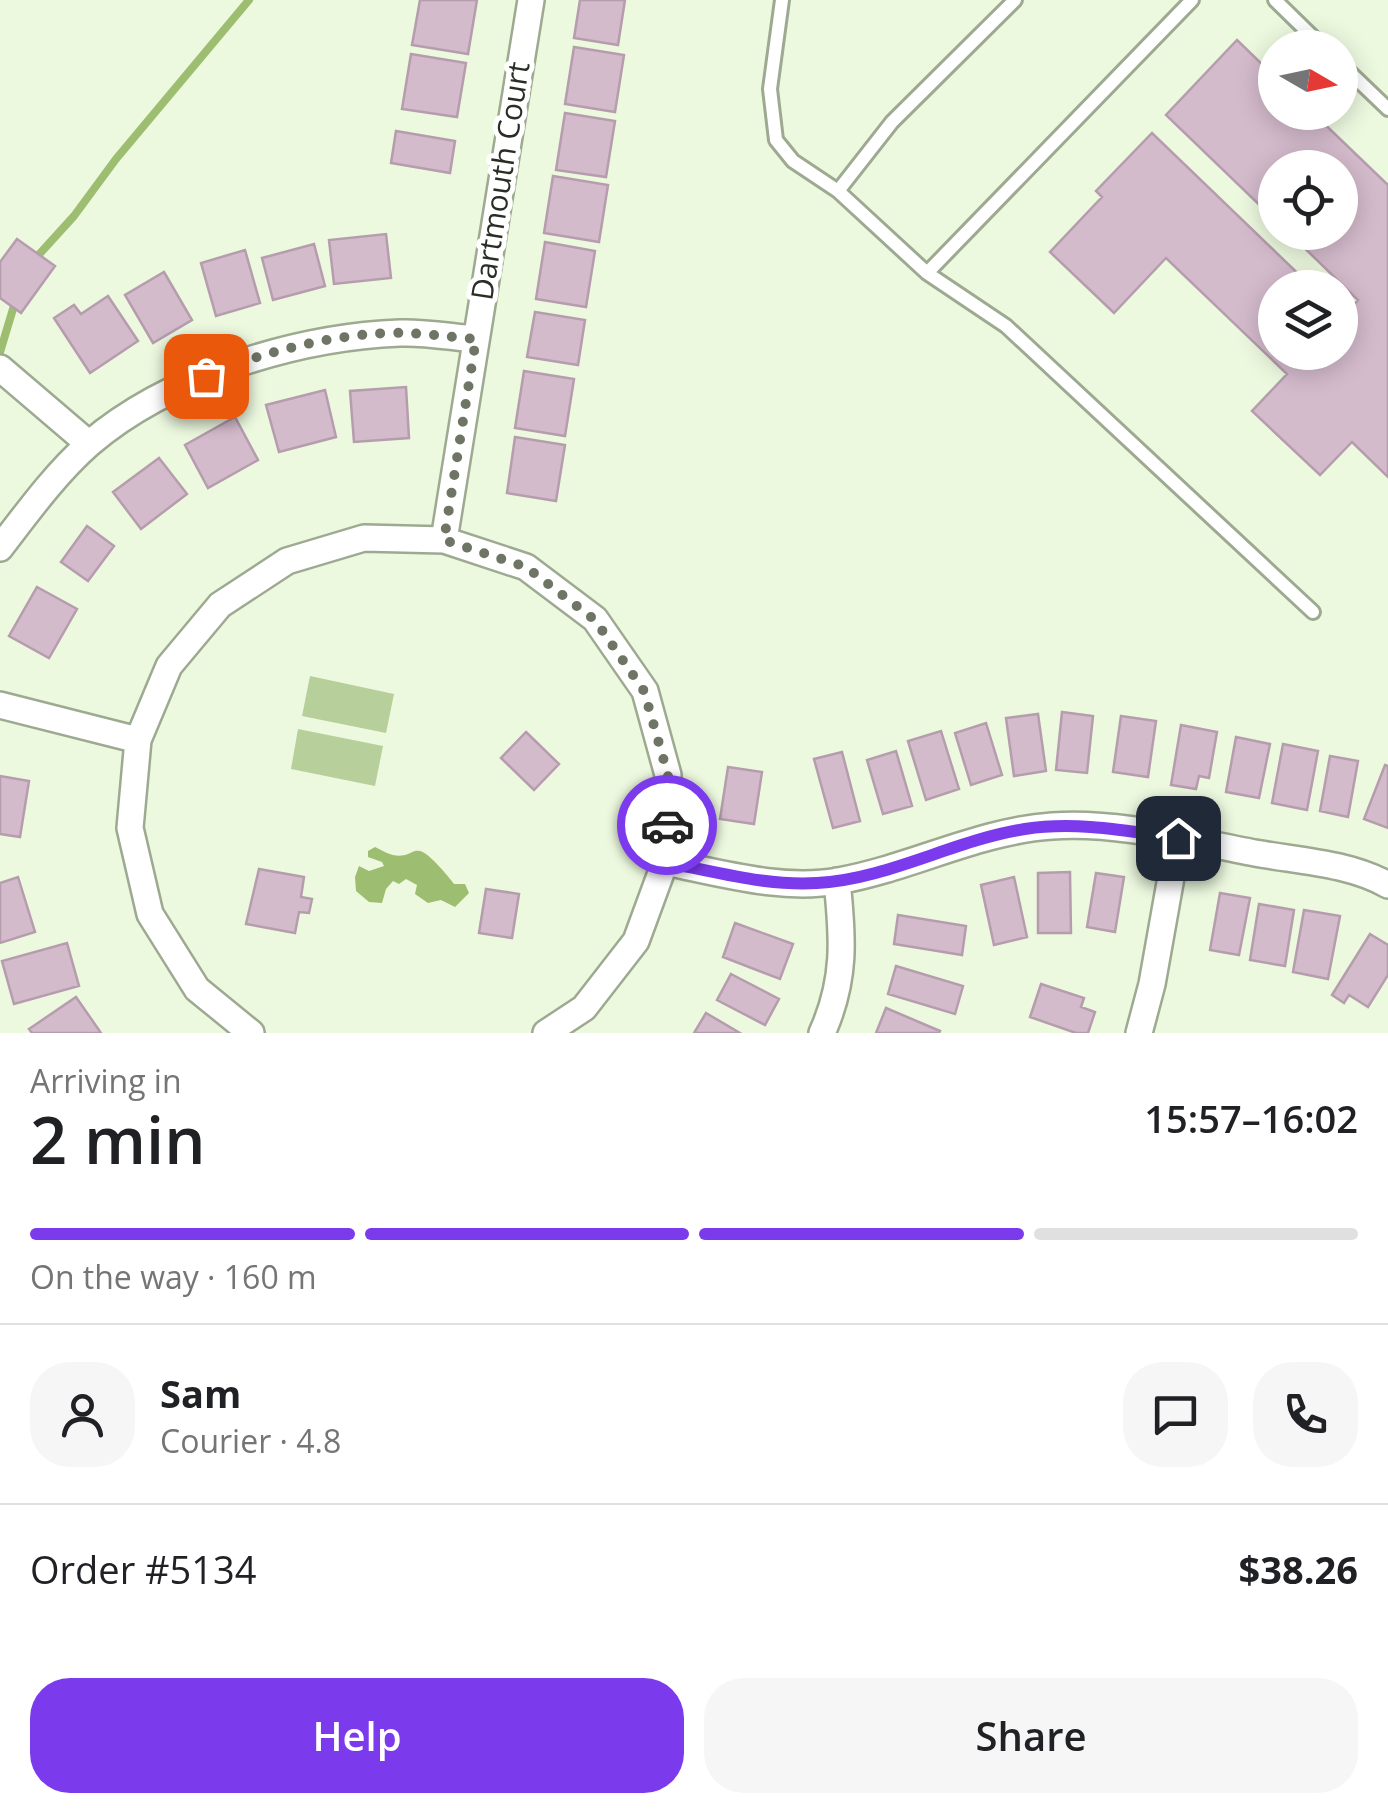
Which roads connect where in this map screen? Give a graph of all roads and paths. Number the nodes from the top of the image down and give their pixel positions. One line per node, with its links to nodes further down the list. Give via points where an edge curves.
1 (530, 0): 11 (street, Dartmouth Court)
2 (782, 0): 9 (lane, via 770,89 776,140 793,162)
3 (1015, 0): 9 (lane, via 892,122)
4 (1192, 0): 10 (lane)
5 (1279, 1): 6 (lane)
6 (1307, 30)
7 (1358, 80): 8 (lane)
8 (1388, 109)
9 (838, 191): 10 (lane)
10 (926, 273): 16 (lane, via 1006,326)
11 (476, 339): 13 (street, via 402,333 277,351 182,387); 14 (street, Dartmouth Court)
12 (0, 368): 13 (street)
13 (90, 444): 15 (street)
14 (444, 540): 18 (street, via 364,538 287,561 220,605 169,666); 20 (street, via 526,567 605,634 644,691 668,775)
15 (0, 548)
16 (1313, 612)
17 (0, 706): 18 (street)
18 (138, 740): 23 (street, via 130,828 150,914 197,989)
19 (1178, 838): 21 (street, via 1082,826 1026,829); 22 (street, via 1344,869); 26 (street)
20 (665, 862): 21 (street, via 746,879); 24 (street, via 636,942 584,1008)
21 (837, 881): 25 (street, via 842,964)
22 (1388, 885)
23 (251, 1033)
24 (546, 1033)
25 (822, 1033)
26 (1139, 1033)

